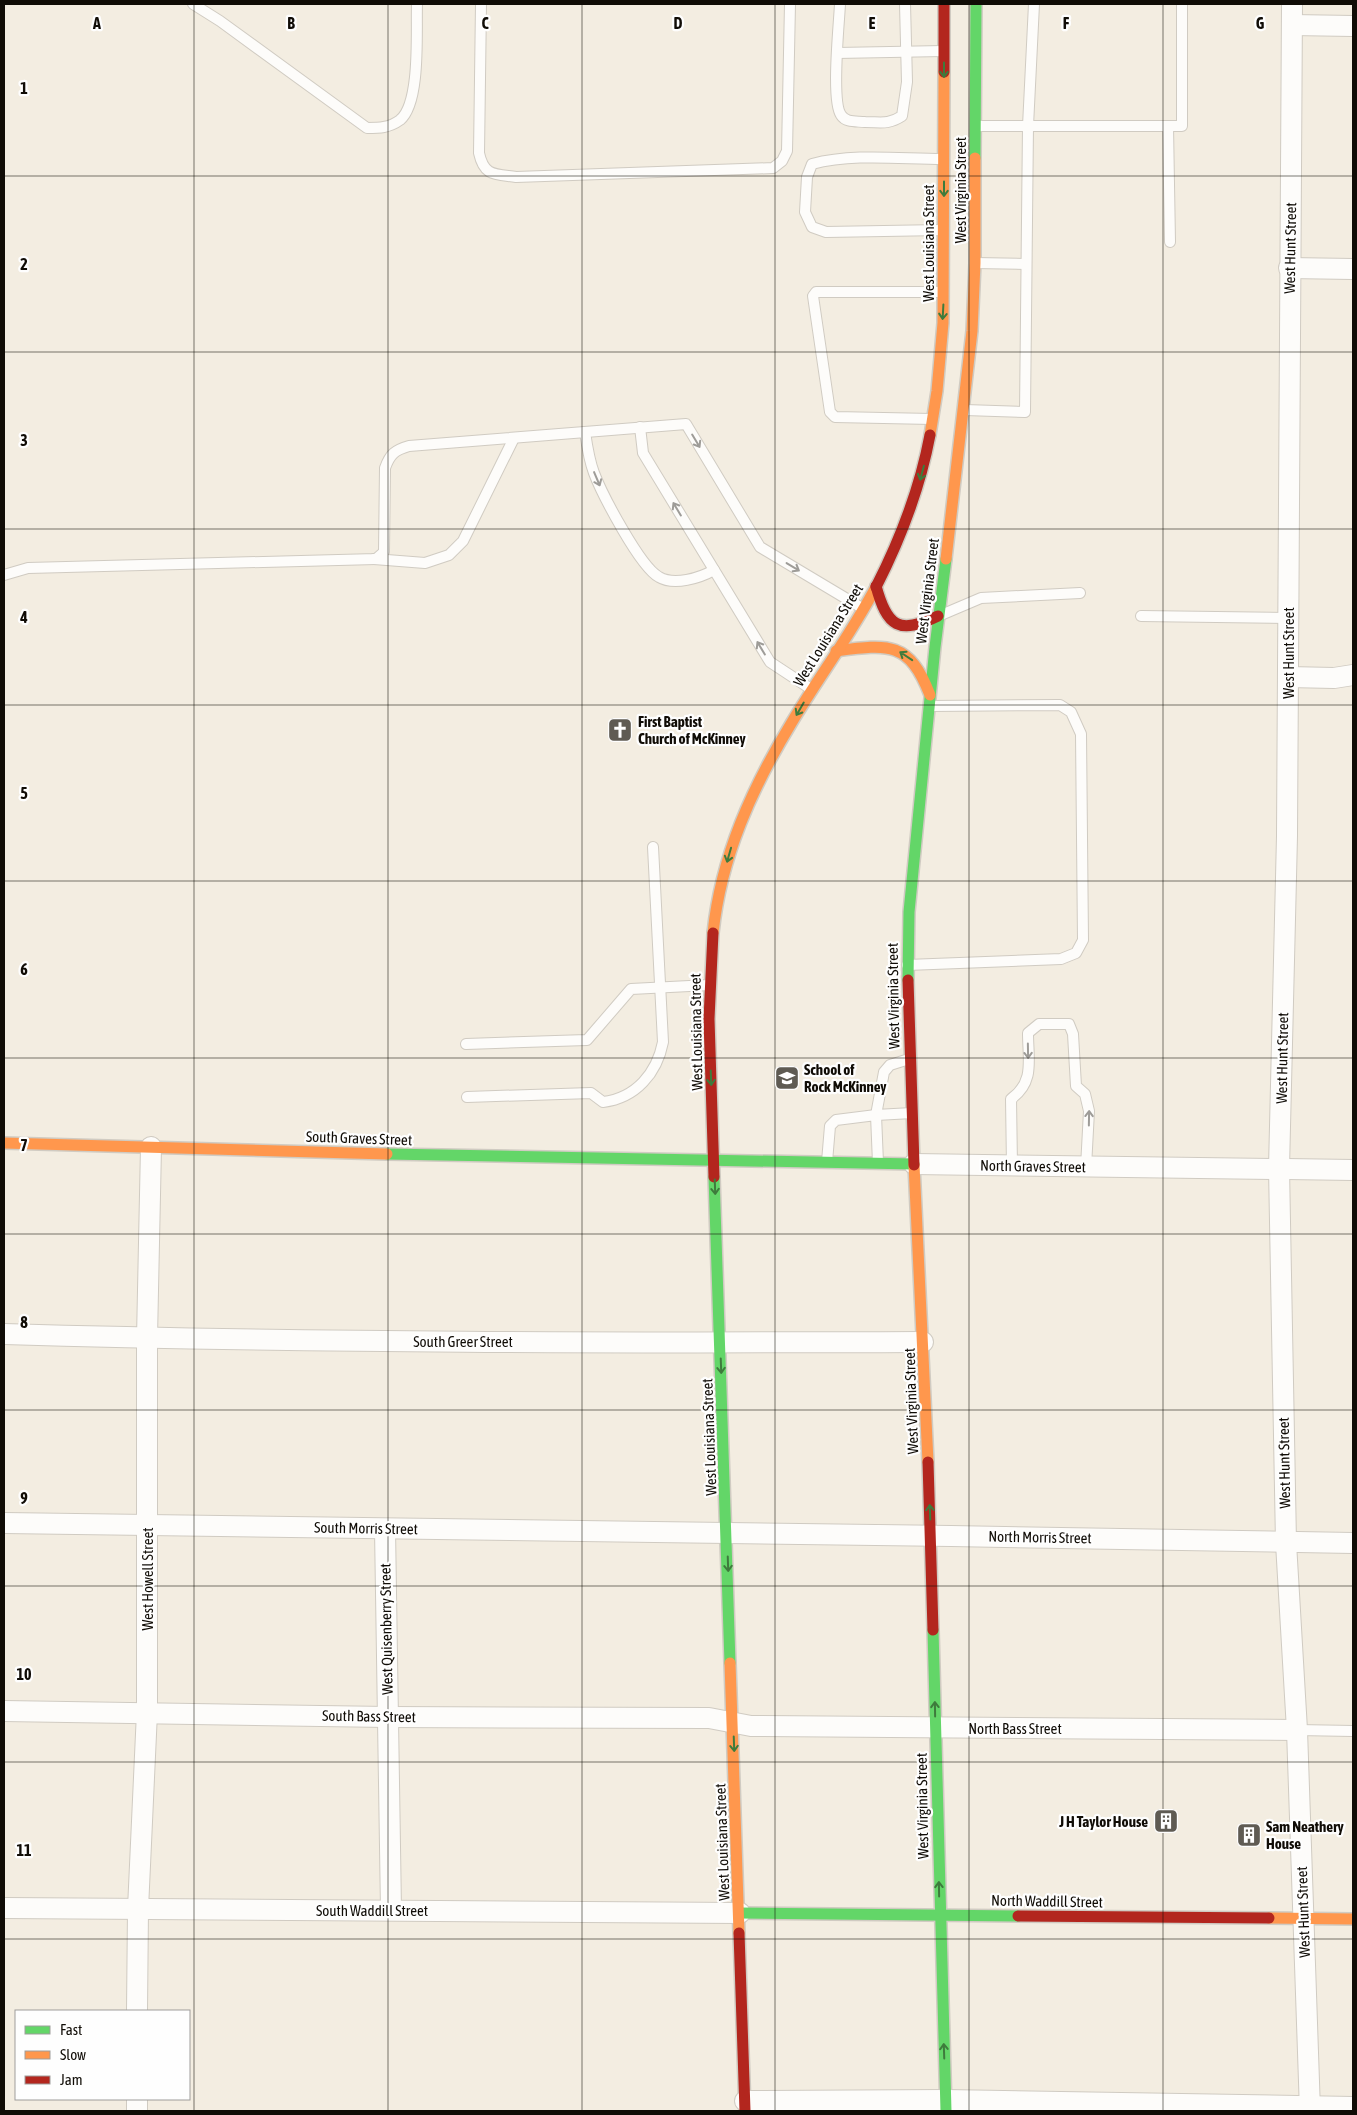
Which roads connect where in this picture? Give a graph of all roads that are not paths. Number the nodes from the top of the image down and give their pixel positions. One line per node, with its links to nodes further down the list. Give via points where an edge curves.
1 (193, 4): 2 (lane, via 367,128 384,128 401,119 410,101 415,80)
2 (416, 4)
3 (481, 4): 4 (lane, via 479,152 482,165 490,172 516,176 773,168 787,151)
4 (790, 4)
5 (840, 4): 15 (lane)
6 (905, 4): 16 (lane)
7 (944, 4): 14 (main road, West Louisiana Street)
8 (976, 4): 17 (main road, West Virginia Street)
9 (1034, 4): 18 (lane)
10 (1182, 4): 19 (lane, via 1182,126)
11 (1292, 4): 12 (street, West Hunt Street)
12 (1292, 25): 13 (street); 25 (street, West Hunt Street)
13 (1353, 26)
14 (944, 51): 16 (lane); 20 (main road, West Louisiana Street, one-way to 20)
15 (838, 53): 16 (lane); 16 (lane, via 837,108 841,116 847,121 892,122 902,116)
16 (907, 53)
17 (975, 126): 18 (lane); 23 (main road, West Virginia Street)
18 (1028, 126): 19 (lane); 24 (lane)
19 (1168, 126): 22 (lane)
20 (944, 159): 21 (main road, West Louisiana Street, one-way to 21); 21 (lane, via 848,158 812,164 806,177 805,212 812,226 826,232)
21 (944, 230): 27 (main road, West Louisiana Street, via 948,263)
22 (1170, 242)
23 (971, 263): 24 (lane); 28 (main road, West Virginia Street, via 972,323)
24 (1026, 264): 28 (lane, via 1024,412)
25 (1289, 268): 26 (street); 41 (street, West Hunt Street)
26 (1353, 269)
27 (943, 292): 29 (main road, West Louisiana Street, one-way to 29); 29 (lane, via 816,292 813,296 830,412 835,417)
28 (964, 410): 39 (main road, West Virginia Street)
29 (933, 419): 36 (main road, West Louisiana Street, one-way to 36, via 917,490)
30 (640, 427): 31 (lane); 34 (lane, one-way to 30, via 643,452); 38 (lane, one-way to 38, via 686,424 760,547)
31 (585, 432): 32 (lane); 34 (lane, one-way to 34, via 588,456 601,488 648,567 659,577 672,580 694,578)
32 (514, 438): 33 (lane, via 463,541 448,555 425,563); 33 (lane, via 408,446 394,450 385,468 384,552)
33 (373, 559): 35 (lane, via 28,568)
34 (714, 570): 45 (lane, one-way to 34, via 770,662)
35 (4, 575)
36 (876, 586): 38 (main road, West Louisiana Street); 39 (main road, via 883,612 897,625 916,627)
37 (1080, 593): 39 (lane, via 981,598)
38 (863, 609): 42 (main road, West Louisiana Street)
39 (938, 616): 46 (main road, West Virginia Street)
40 (1141, 616): 41 (lane)
41 (1288, 618): 44 (street, West Hunt Street)
42 (836, 651): 45 (main road, West Louisiana Street); 46 (main road, one-way to 42, via 924,675 912,658 897,650 878,647)
43 (1353, 675): 44 (street)
44 (1288, 677): 64 (street, West Hunt Street)
45 (812, 689): 49 (main road, West Louisiana Street, one-way to 49, via 758,784 732,844 715,914)
46 (930, 701): 48 (main road, West Virginia Street, via 909,912); 48 (lane, via 1060,705 1071,712 1081,734 1083,940 1076,953 1061,959)
47 (653, 847): 50 (lane)
48 (907, 965): 52 (main road, West Virginia Street)
49 (709, 986): 50 (lane); 58 (main road, West Louisiana Street, one-way to 58)
50 (659, 988): 51 (lane, via 631,989 587,1040); 53 (lane, via 661,1054 649,1078 616,1101 603,1102 591,1093)
51 (466, 1044)
52 (910, 1059): 54 (main road, West Virginia Street); 55 (lane, via 890,1065 884,1072)
53 (467, 1097)
54 (912, 1113): 55 (lane); 61 (main road, West Virginia Street)
55 (876, 1115): 59 (lane, via 836,1120 830,1126); 60 (lane)
56 (4, 1143): 57 (main road, South Graves Street)
57 (151, 1148): 58 (main road, South Graves Street); 67 (street, West Howell Street)
58 (714, 1161): 59 (main road, North Graves Street); 68 (main road, West Louisiana Street, one-way to 68)
59 (826, 1163): 60 (main road, North Graves Street)
60 (878, 1164): 61 (main road, North Graves Street)
61 (914, 1164): 62 (street, North Graves Street); 69 (main road, West Virginia Street)
62 (1012, 1166): 63 (street, North Graves Street); 63 (lane, one-way to 62, via 1090,1111 1085,1094 1076,1086 1073,1034 1069,1024 1039,1024 1028,1033 1029,1076 1022,1092 1012,1099)
63 (1086, 1167): 64 (street, North Graves Street)
64 (1279, 1168): 65 (street, North Graves Street); 75 (street, West Hunt Street)
65 (1353, 1170)
66 (4, 1334): 67 (street, South Greer Street)
67 (148, 1338): 68 (street, South Greer Street); 71 (street, West Howell Street)
68 (720, 1342): 69 (street, South Greer Street); 73 (main road, West Louisiana Street, one-way to 73)
69 (923, 1342): 74 (main road, West Virginia Street, one-way to 69)
70 (4, 1523): 71 (street, South Morris Street)
71 (147, 1525): 72 (street, South Morris Street); 78 (street, West Howell Street)
72 (385, 1528): 73 (street, South Morris Street); 79 (street, West Quisenberry Street)
73 (728, 1533): 74 (street, North Morris Street); 80 (main road, West Louisiana Street, one-way to 80)
74 (931, 1535): 75 (street, North Morris Street); 81 (main road, West Virginia Street, one-way to 74)
75 (1286, 1543): 76 (street, North Morris Street); 82 (street, West Hunt Street)
76 (1353, 1543)
77 (4, 1711): 78 (street, South Bass Street)
78 (147, 1712): 79 (street, South Bass Street); 85 (street, West Howell Street)
79 (387, 1716): 80 (street, South Bass Street, via 709,1718); 86 (street, West Quisenberry Street)
80 (734, 1723): 81 (street, North Bass Street, via 751,1726); 87 (main road, West Louisiana Street, one-way to 87)
81 (935, 1727): 82 (street, North Bass Street); 88 (main road, West Virginia Street, one-way to 81)
82 (1297, 1730): 83 (lane); 89 (street, West Hunt Street)
83 (1353, 1731)
84 (4, 1908): 85 (street, South Waddill Street)
85 (138, 1909): 86 (street, South Waddill Street); 91 (street, West Howell Street)
86 (391, 1910): 87 (street, South Waddill Street)
87 (740, 1913): 88 (main road, North Waddill Street); 92 (main road, West Louisiana Street)
88 (940, 1915): 89 (main road, North Waddill Street); 93 (main road, West Virginia Street, one-way to 88)
89 (1303, 1918): 90 (main road, North Waddill Street); 95 (street, West Hunt Street)
90 (1353, 1919)
91 (137, 2010)
92 (745, 2106): 93 (street)
93 (946, 2106): 95 (street)
94 (1353, 2107): 95 (street)
95 (1310, 2109)

